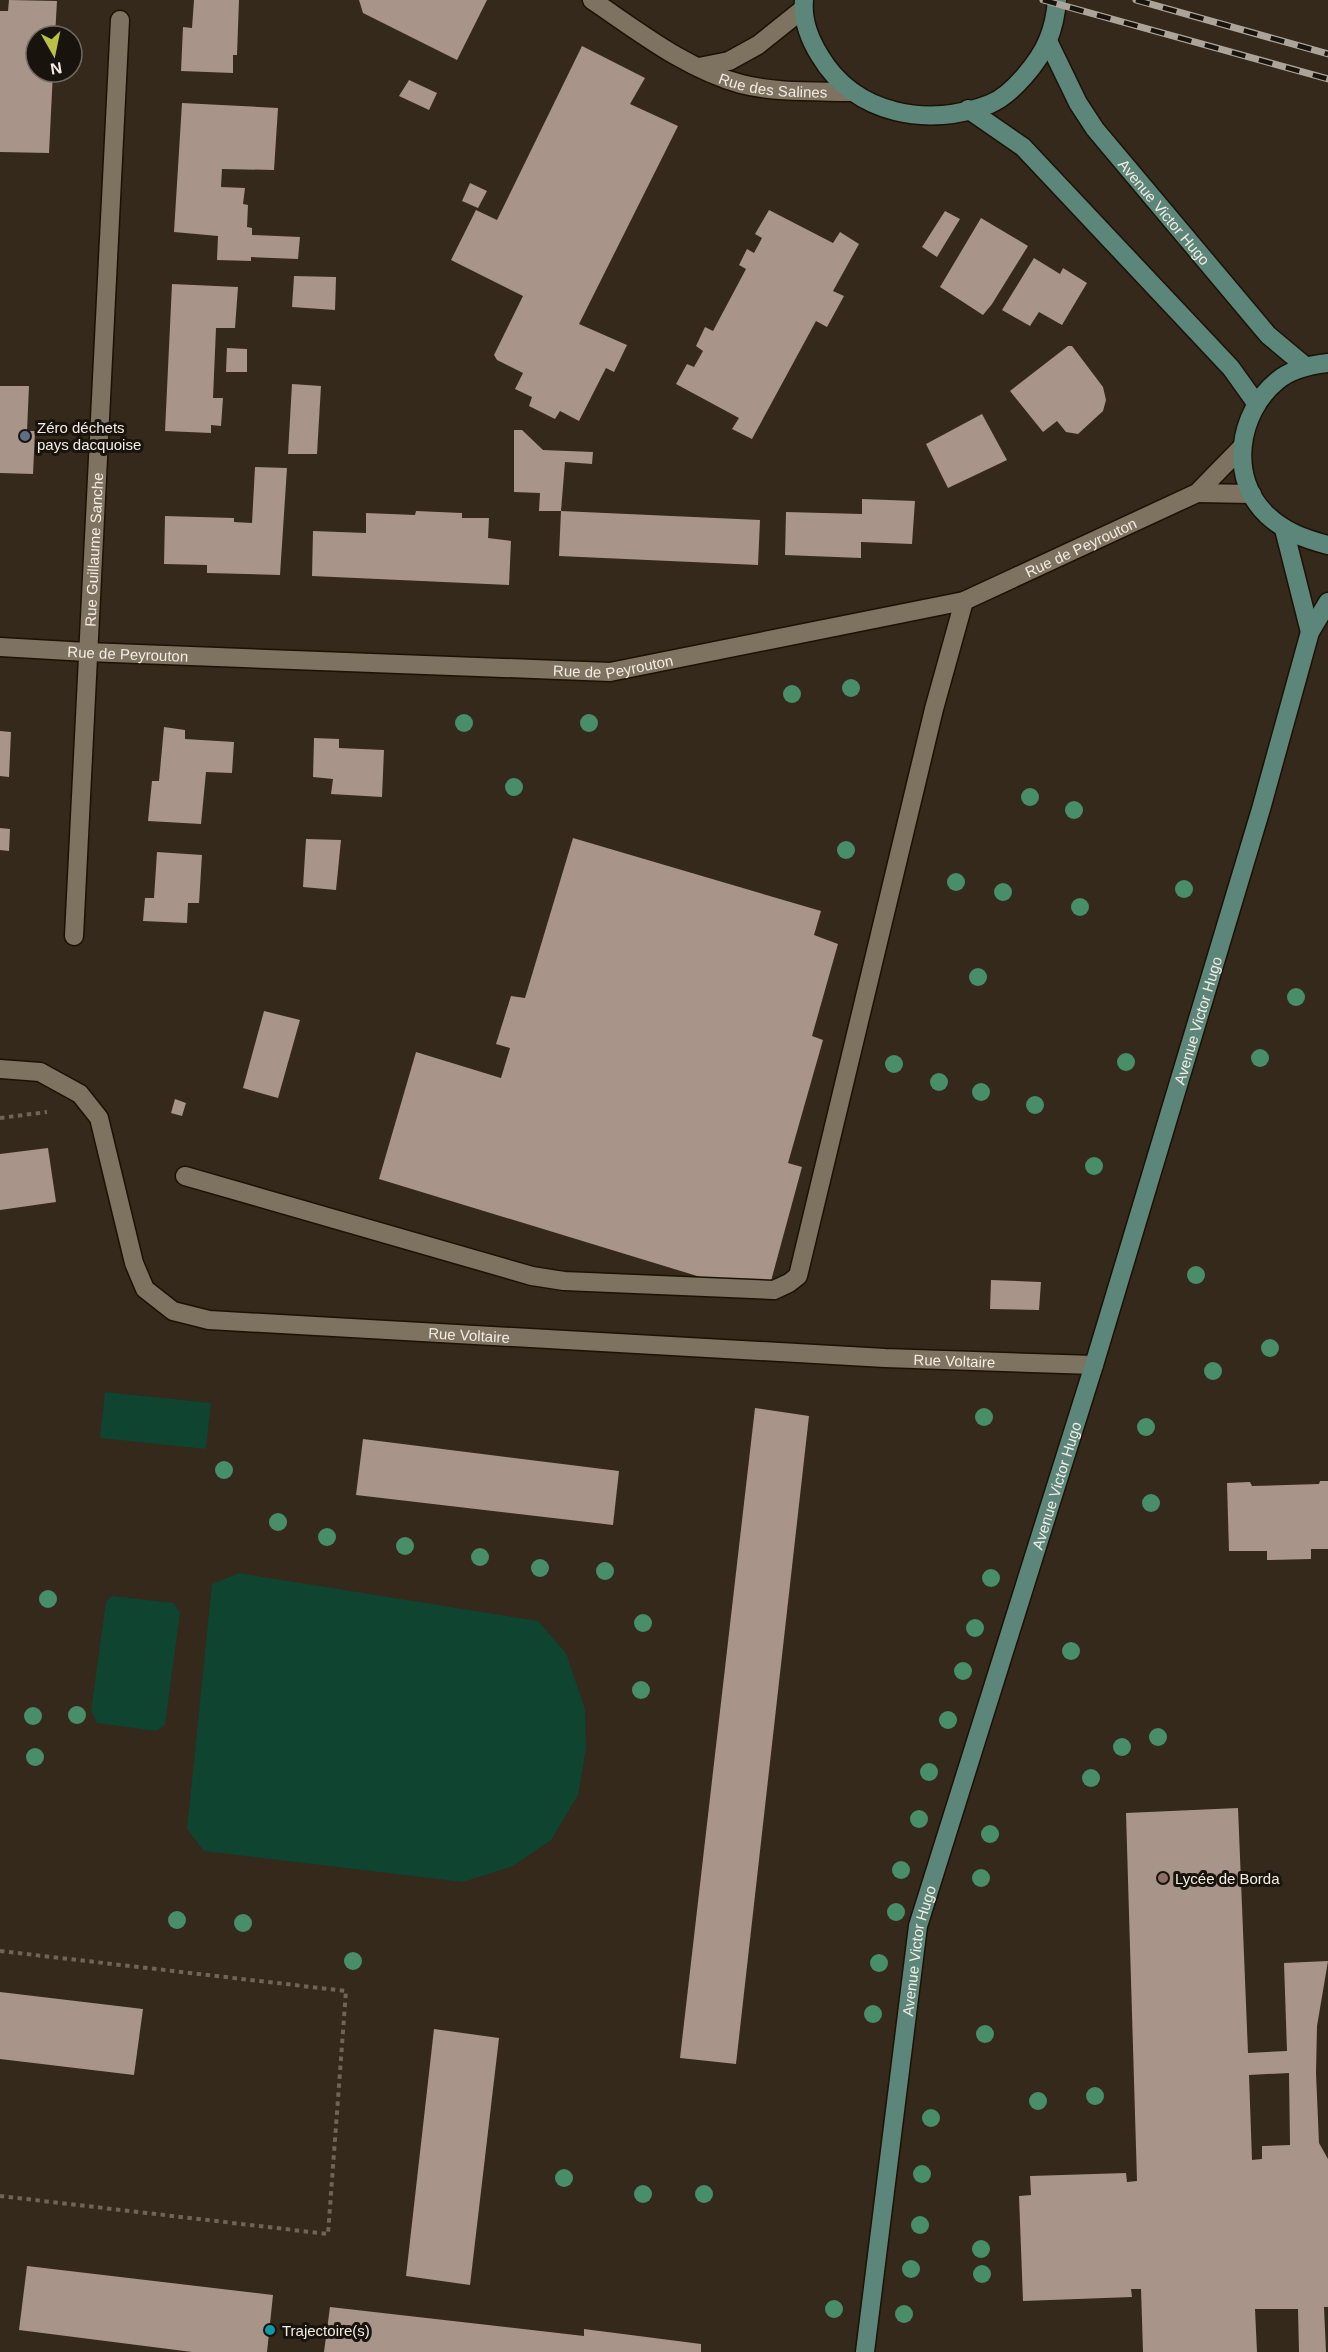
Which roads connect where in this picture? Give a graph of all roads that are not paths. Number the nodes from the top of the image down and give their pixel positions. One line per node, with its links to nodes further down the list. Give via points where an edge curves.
1 (592, 0): 6 (street, Rue des Salines)
2 (1057, 0): 5 (main road)
3 (803, 5): 6 (street, Rue des Salines, via 758,45 729,61); 7 (main road, via 811,41 828,70)
4 (120, 20): 21 (street, Rue Guillaume Sanche)
5 (1048, 41): 8 (main road, via 1013,88 992,104); 10 (main road, Avenue Victor Hugo, via 1095,129 1268,335)
6 (698, 67): 7 (street, Rue des Salines, via 741,84)
7 (852, 92): 8 (main road, via 878,107 908,115 938,116)
8 (968, 109): 11 (main road, via 1023,147 1231,368)
9 (1328, 363): 10 (main road)
10 (1305, 366): 11 (main road, via 1278,380)
11 (1256, 403): 12 (main road, via 1246,425)
12 (1242, 448): 13 (street, Rue de Peyrouton); 14 (main road)
13 (1197, 493): 14 (street, Rue de Peyrouton); 17 (street, Rue de Peyrouton)
14 (1252, 494): 15 (main road, via 1265,514)
15 (1284, 529): 16 (main road); 19 (main road, Avenue Victor Hugo)
16 (1328, 545)
17 (964, 601): 21 (street, Rue de Peyrouton, via 610,672); 24 (street, via 934,709 798,1276 789,1283 774,1290 564,1281 532,1276)
18 (1328, 603): 19 (main road, Avenue Victor Hugo)
19 (1310, 632): 25 (main road, Avenue Victor Hugo, via 1261,809)
20 (0, 647): 21 (street, Rue de Peyrouton)
21 (87, 652): 22 (street, Rue Guillaume Sanche)
22 (74, 936)
23 (0, 1069): 25 (street, Rue Voltaire, via 39,1072 80,1094 99,1118 134,1263 145,1289 173,1311 209,1320 885,1358)
24 (185, 1176)
25 (1094, 1365): 26 (main road, Avenue Victor Hugo, via 918,1926)
26 (865, 2352)

